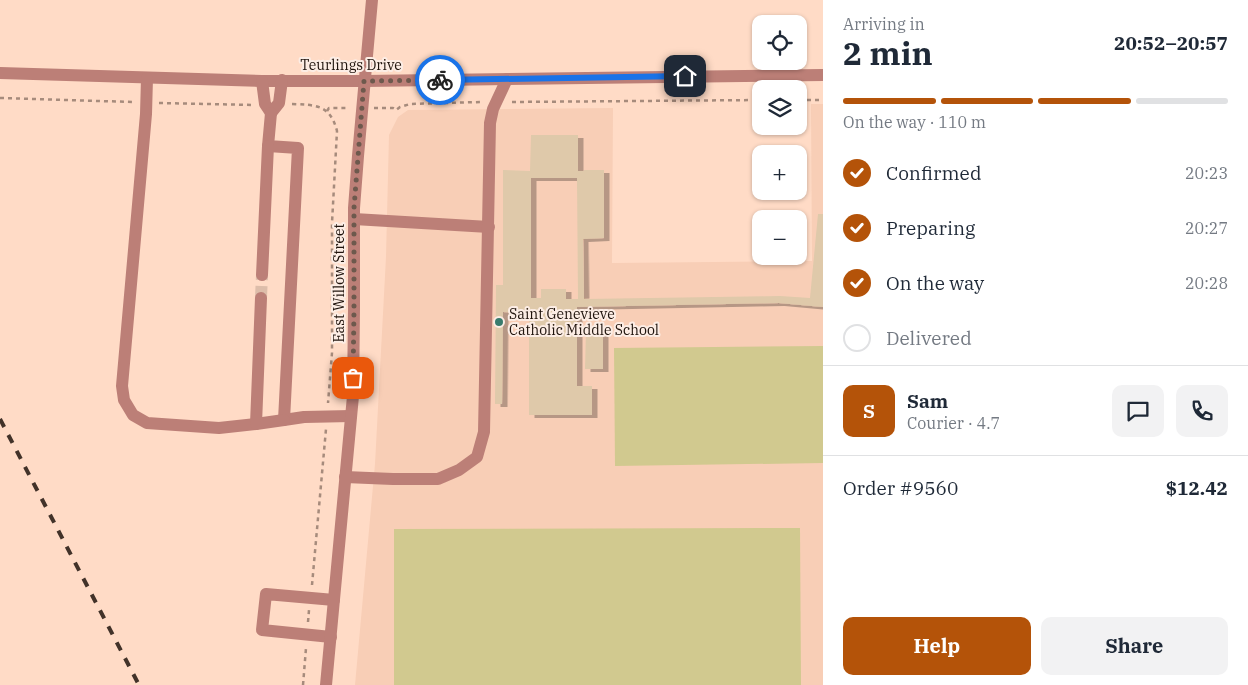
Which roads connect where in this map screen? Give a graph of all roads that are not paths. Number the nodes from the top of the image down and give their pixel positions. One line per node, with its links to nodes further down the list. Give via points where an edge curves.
1 (372, 0): 8 (street, East Willow Street)
2 (0, 73): 4 (street, Teurlings Drive)
3 (823, 75): 5 (street, Teurlings Drive)
4 (147, 78): 6 (street, Teurlings Drive); 17 (street, via 122,386 124,400 133,415 147,423 219,428)
5 (507, 79): 8 (street, Teurlings Drive); 12 (street, via 490,123)
6 (262, 80): 7 (street, Teurlings Drive); 9 (street, via 265,104)
7 (282, 80): 8 (street, Teurlings Drive); 9 (street, via 280,103)
8 (364, 81): 11 (street, East Willow Street)
9 (271, 113): 10 (street)
10 (268, 146): 13 (street); 16 (street, via 298,148)
11 (354, 219): 12 (street); 15 (street, East Willow Street)
12 (488, 228): 18 (street, via 484,432 477,457 438,479)
13 (262, 275)
14 (261, 298): 17 (street)
15 (351, 416): 16 (street); 18 (street, East Willow Street)
16 (284, 420): 17 (street)
17 (256, 424)
18 (345, 477): 19 (street, East Willow Street)
19 (334, 600): 20 (street, East Willow Street); 20 (street, via 266,594 262,630)
20 (331, 637): 21 (street, East Willow Street)
21 (326, 685)

